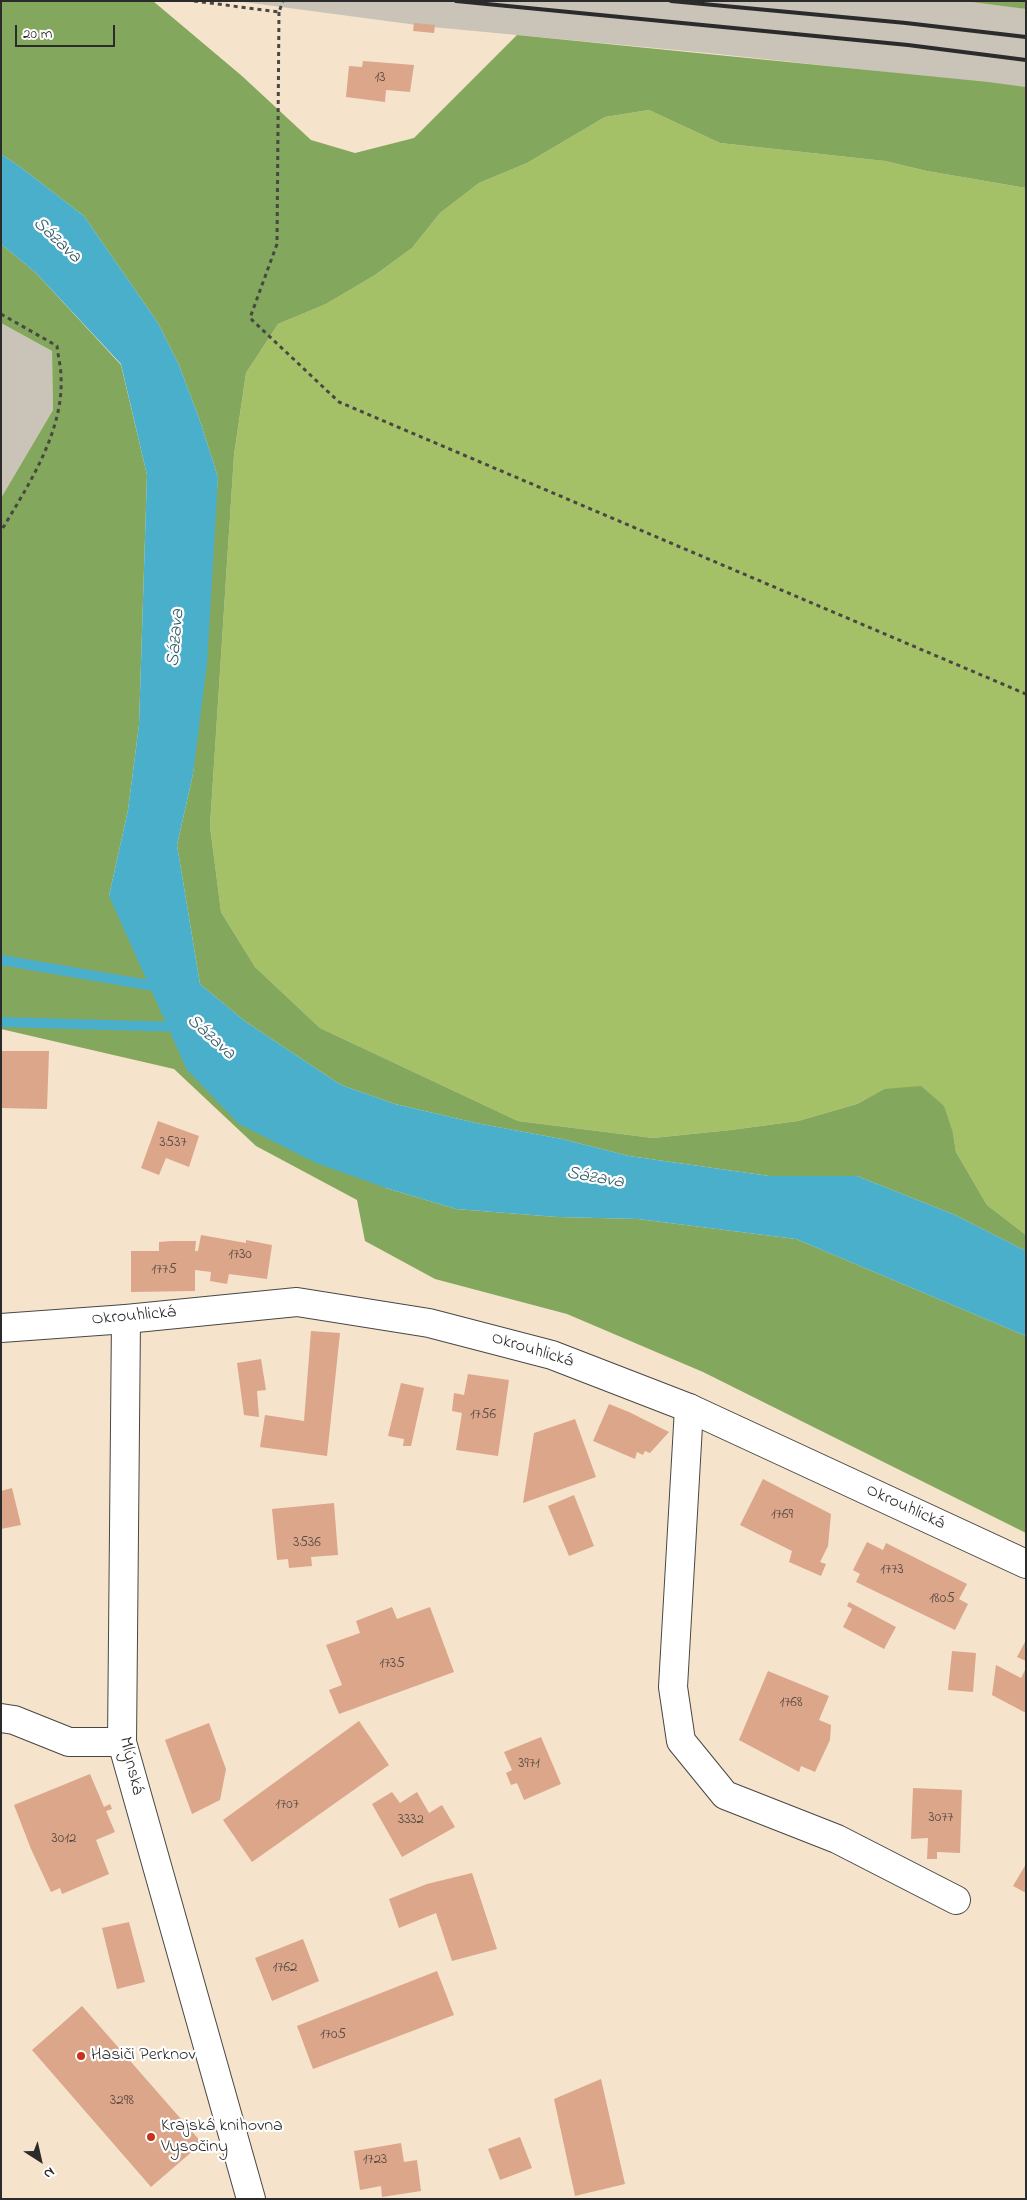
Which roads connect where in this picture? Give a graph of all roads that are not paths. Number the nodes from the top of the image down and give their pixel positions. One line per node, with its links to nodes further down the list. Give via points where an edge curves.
1 (126, 1319): 2 (street, Okrouhlická); 3 (street, Okrouhlická, via 298,1302 419,1321 552,1355); 6 (street, Mlýnská)
2 (1, 1328)
3 (689, 1408): 4 (street, Okrouhlická); 7 (street, via 674,1687 681,1740 725,1795 837,1839)
4 (1026, 1564)
5 (1, 1718): 6 (street, via 69,1742)
6 (122, 1742): 8 (street, Mlýnská)
7 (956, 1900)
8 (251, 2199)

